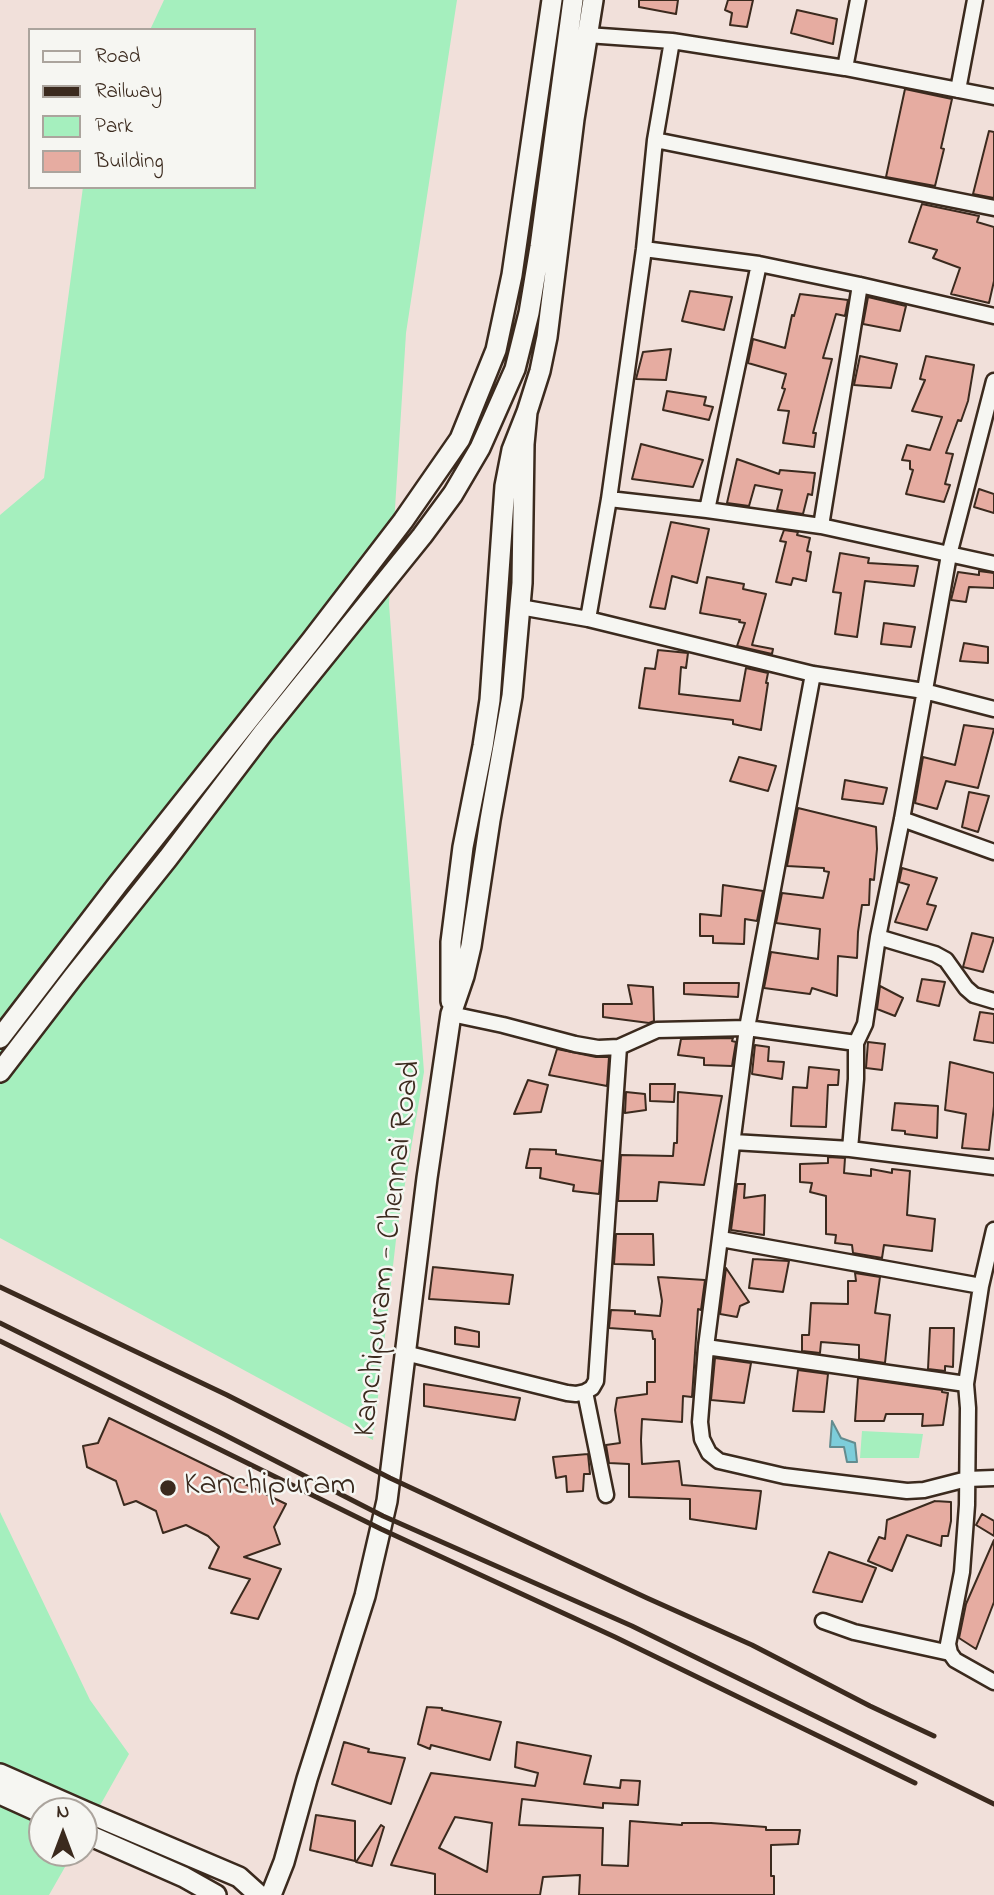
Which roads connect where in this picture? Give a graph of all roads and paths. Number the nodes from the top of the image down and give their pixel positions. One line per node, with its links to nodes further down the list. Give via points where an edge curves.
1 (552, 0): 36 (main road, via 512,275 496,350 460,439 311,641)
2 (573, 0): 39 (main road, via 522,347 480,448 422,536)
3 (593, 0): 6 (main road, Kanchipuram - Chennai Road)
4 (858, 0): 8 (street)
5 (975, 0): 9 (street)
6 (587, 35): 7 (street); 18 (main road, Kanchipuram - Chennai Road, via 547,337)
7 (672, 41): 8 (street); 11 (street)
8 (845, 68): 9 (street)
9 (958, 90): 10 (street)
10 (994, 97)
11 (655, 140): 12 (street); 13 (street)
12 (994, 208)
13 (645, 249): 14 (street); 20 (street)
14 (759, 264): 15 (street); 21 (street)
15 (860, 285): 16 (street); 22 (street)
16 (994, 316)
17 (994, 381): 19 (street)
18 (527, 412): 25 (main road, Kanchipuram - Chennai Road); 34 (main road, Kanchipuram - Chennai Road, via 512,450 505,486 490,700 451,942)
19 (988, 431): 23 (street)
20 (609, 499): 21 (street); 26 (street)
21 (707, 510): 22 (street)
22 (821, 526): 23 (street)
23 (949, 555): 24 (street); 28 (street)
24 (994, 564)
25 (520, 607): 26 (street); 34 (main road, Kanchipuram - Chennai Road, via 512,696 471,946)
26 (589, 619): 27 (street)
27 (813, 674): 28 (street); 35 (street)
28 (924, 691): 29 (street); 30 (street)
29 (994, 709)
30 (902, 819): 31 (street); 32 (street)
31 (994, 852)
32 (878, 937): 33 (street, via 946,960 974,995); 37 (street, via 864,1024)
33 (994, 1001)
34 (451, 1014): 38 (street, via 575,1044); 47 (main road, Kanchipuram - Chennai Road)
35 (747, 1028): 37 (street); 38 (street, via 657,1030); 40 (street)
36 (0, 1038)
37 (856, 1042): 41 (street)
38 (620, 1047): 49 (street, via 596,1381)
39 (0, 1072)
40 (733, 1142): 41 (street); 44 (street)
41 (850, 1149): 42 (street)
42 (994, 1167)
43 (994, 1230): 45 (street)
44 (721, 1239): 45 (street); 46 (street)
45 (981, 1286): 48 (street)
46 (706, 1347): 48 (street); 51 (street, via 700,1422 709,1453 719,1461 783,1476 907,1490)
47 (405, 1353): 49 (street, via 567,1393); 64 (main road, Kanchipuram - Chennai Road, via 387,1500 368,1584)
48 (966, 1384): 51 (street)
49 (585, 1392): 52 (street)
50 (994, 1478): 51 (street)
51 (967, 1479): 54 (street, via 962,1572 949,1635)
52 (606, 1495)
53 (823, 1621): 54 (street)
54 (950, 1653): 55 (street, via 961,1665)
55 (994, 1682)
56 (0, 1774): 58 (main road)
57 (0, 1794): 59 (main road)
58 (52, 1797)
59 (28, 1807)
60 (98, 1817): 63 (main road, via 239,1877)
61 (98, 1839): 62 (main road)
62 (216, 1895)
63 (259, 1895)
64 (271, 1895)

